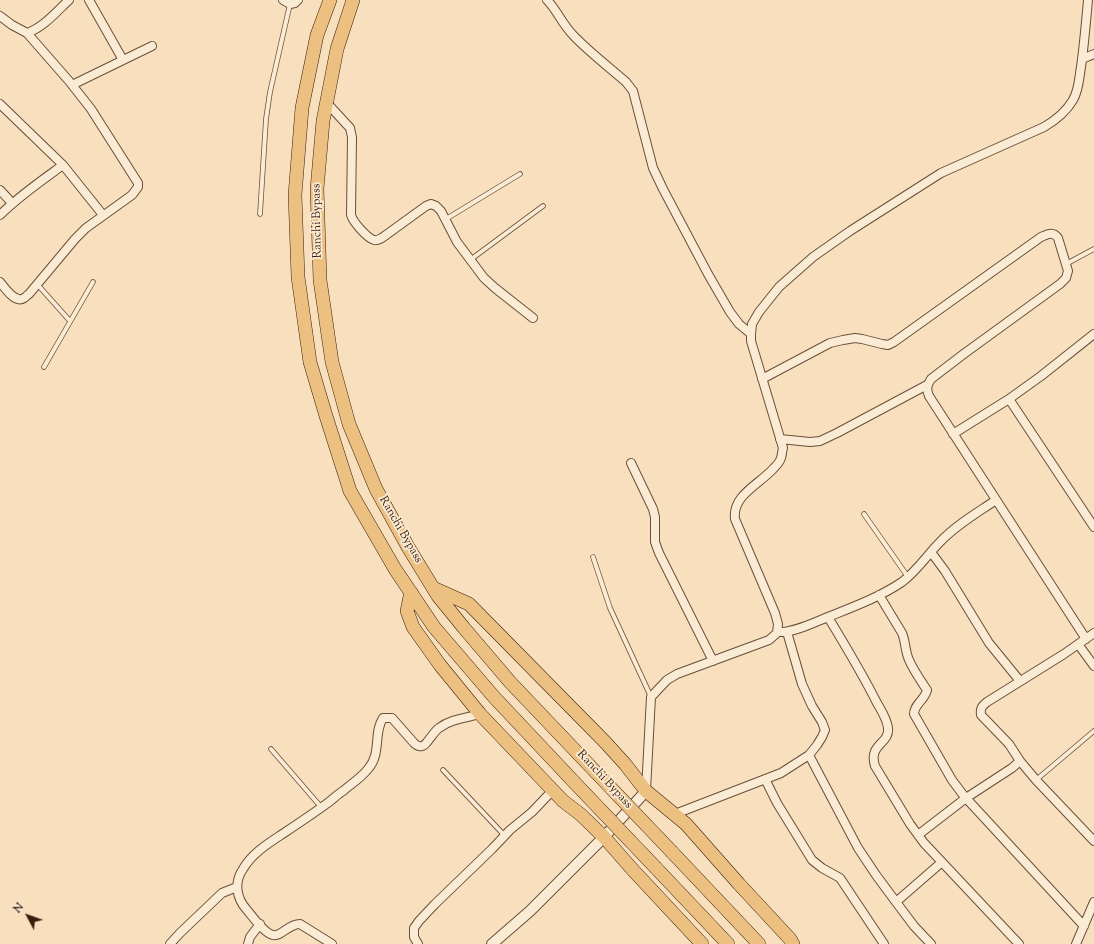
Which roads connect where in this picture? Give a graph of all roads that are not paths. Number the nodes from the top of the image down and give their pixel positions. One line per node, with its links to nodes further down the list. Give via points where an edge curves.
1 (69, 0): 10 (street, via 47,21)
2 (89, 0): 14 (street)
3 (298, 0): 8 (street, via 295,3)
4 (330, 0): 51 (main road, Ranchi Bypass, via 317,35 302,108 295,195 298,277 310,362 350,491)
5 (353, 0): 16 (main road, Ranchi Bypass, via 337,49)
6 (546, 0): 35 (street, via 572,34 626,82 633,92 653,168 663,189 730,312)
7 (1088, 0): 13 (street)
8 (287, 2): 23 (lane, via 266,119)
9 (0, 16): 10 (street)
10 (27, 33): 15 (street)
11 (152, 46): 14 (street)
12 (1094, 54): 13 (street)
13 (1082, 59): 35 (street, via 1078,90 1066,110 1055,120 941,173 850,231 779,287 759,312 752,324)
14 (123, 60): 15 (street)
15 (72, 85): 24 (street, via 91,109 138,183 136,191)
16 (327, 103): 26 (street, via 350,128 351,215 355,224 375,240 431,204 441,211); 50 (main road, Ranchi Bypass, via 316,189 320,280 332,362 349,424 376,489)
17 (0, 104): 18 (street)
18 (63, 165): 21 (street, via 27,190); 24 (street)
19 (520, 174): 26 (lane)
20 (0, 190): 21 (street)
21 (12, 204): 25 (street)
22 (543, 206): 28 (lane)
23 (260, 214)
24 (103, 215): 32 (street, via 75,239)
25 (0, 216)
26 (445, 219): 28 (street)
27 (1094, 249): 29 (lane)
28 (470, 260): 33 (street, via 484,278)
29 (1066, 264): 38 (street, via 1058,238 1050,233 894,342 888,345 855,338 830,343); 39 (street, via 1066,278 1060,284)
30 (0, 282): 32 (street, via 19,300)
31 (93, 282): 34 (lane)
32 (37, 284): 34 (lane)
33 (533, 318)
34 (70, 321): 37 (lane)
35 (751, 334): 38 (street)
36 (1094, 334): 40 (street)
37 (44, 367)
38 (762, 379): 42 (street)
39 (927, 384): 41 (street, via 929,396); 42 (street, via 820,441)
40 (1009, 399): 41 (street); 46 (street)
41 (953, 434): 44 (street)
42 (780, 439): 55 (street, via 783,448 781,458 772,470 742,497 734,512 775,613)
43 (631, 463): 59 (street, via 653,509 655,542 659,553)
44 (996, 500): 47 (street, via 951,531); 57 (street)
45 (864, 514): 49 (lane)
46 (1094, 528)
47 (931, 552): 49 (street); 61 (street, via 989,643)
48 (593, 557): 62 (lane, via 610,608)
49 (908, 577): 52 (street)
50 (433, 588): 72 (main road, via 469,604 606,743); 95 (main road, Ranchi Bypass, bridge, via 510,682)
51 (411, 592): 63 (main road, via 408,611 413,627); 94 (main road, Ranchi Bypass, bridge, via 434,627 494,697)
52 (879, 595): 53 (street); 73 (street, via 902,633 909,660 927,690 914,714 952,780)
53 (828, 617): 54 (street); 76 (street, via 866,680 886,720 888,734 874,752 873,761)
54 (786, 632): 55 (street); 66 (street, via 802,684 825,730 818,745)
55 (777, 633): 59 (street, via 769,640)
56 (1094, 634): 57 (street)
57 (1086, 639): 58 (street)
58 (1078, 644): 60 (street); 61 (street)
59 (713, 660): 62 (street, via 677,674 667,680)
60 (1094, 666)
61 (1020, 681): 67 (street, via 981,706 980,710 981,715 1010,744)
62 (651, 697): 72 (street)
63 (480, 714): 71 (main road); 74 (street, via 451,721 438,729 422,746 417,746 392,718 383,718 380,722 376,757 369,768)
64 (1094, 731): 70 (lane)
65 (271, 749): 74 (lane)
66 (808, 755): 69 (street, via 781,773); 82 (street, via 858,848)
67 (1020, 761): 70 (street); 73 (street)
68 (443, 770): 77 (lane)
69 (765, 779): 75 (street); 97 (street, via 776,803 812,860 840,878)
70 (1036, 780): 79 (street)
71 (553, 790): 77 (street); 78 (main road)
72 (646, 791): 75 (main road); 78 (street)
73 (966, 798): 76 (street); 85 (street)
74 (321, 808): 81 (street, via 264,846 248,861 238,877)
75 (675, 814): 96 (main road)
76 (918, 834): 80 (street)
77 (505, 836): 91 (street, via 419,921 414,928 414,937)
78 (604, 837): 92 (street, via 530,911); 93 (main road)
79 (1094, 841)
80 (942, 862): 82 (street); 99 (street)
81 (236, 887): 84 (street, via 244,907); 87 (street, via 222,893)
82 (896, 902): 98 (street)
83 (1094, 902): 85 (street)
84 (260, 924): 86 (street, via 267,932); 88 (street)
85 (1084, 926): 100 (street)
86 (278, 935): 89 (street); 90 (street, via 290,926 300,924)
87 (170, 944)
88 (248, 944)
89 (277, 944)
90 (332, 944)
91 (418, 944)
92 (492, 944)
93 (702, 944)
94 (728, 944)
95 (759, 944)
96 (794, 944)
97 (884, 944)
98 (931, 944)
99 (1019, 944)
100 (1076, 944)

